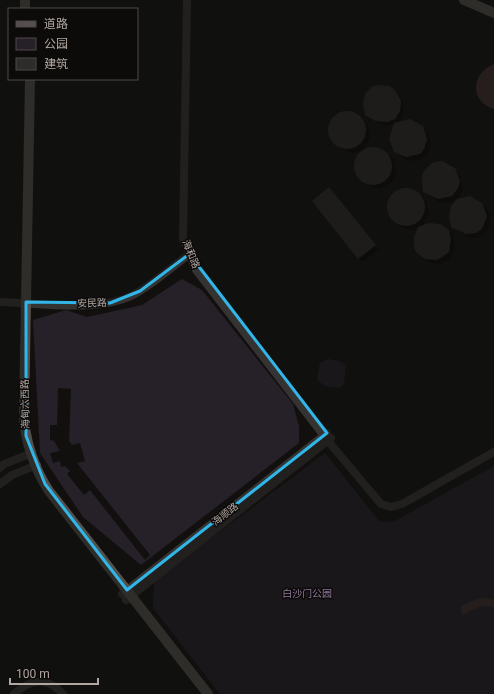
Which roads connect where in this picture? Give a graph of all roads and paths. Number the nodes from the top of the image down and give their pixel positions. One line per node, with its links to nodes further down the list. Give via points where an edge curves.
1 (187, 0): 9 (street, 海和路, via 183,239)
2 (190, 0): 9 (street, 海和路, via 186,240)
3 (464, 0): 6 (main road)
4 (473, 0): 5 (main road)
5 (494, 10)
6 (494, 13)
7 (24, 80): 11 (main road, 海甸六西路)
8 (30, 80): 11 (main road, 海甸六西路)
9 (190, 250): 11 (street, 安民路, via 140,291 110,303 96,305); 12 (street, 海和路, via 196,270)
10 (0, 300): 11 (street, 安民路)
11 (23, 301): 15 (main road, 海甸六西路, via 18,415 20,437)
12 (328, 437): 13 (street, via 376,495 390,504); 14 (street, via 376,500 387,506 402,504); 19 (street, 海顺路)
13 (494, 448)
14 (494, 452)
15 (30, 454): 16 (main road, 海甸六西路); 17 (street)
16 (34, 466): 18 (street, via 12,475); 19 (main road, 海甸六西路, via 37,484 44,494)
17 (0, 468)
18 (0, 484)
19 (127, 595): 24 (main road, 海甸六西路); 25 (main road, 海甸六西路)
20 (14, 694): 23 (street, via 27,685 41,681 56,687)
21 (19, 694): 22 (street, via 29,687 41,685 54,689)
22 (59, 694)
23 (63, 694)
24 (200, 694)
25 (208, 694)

